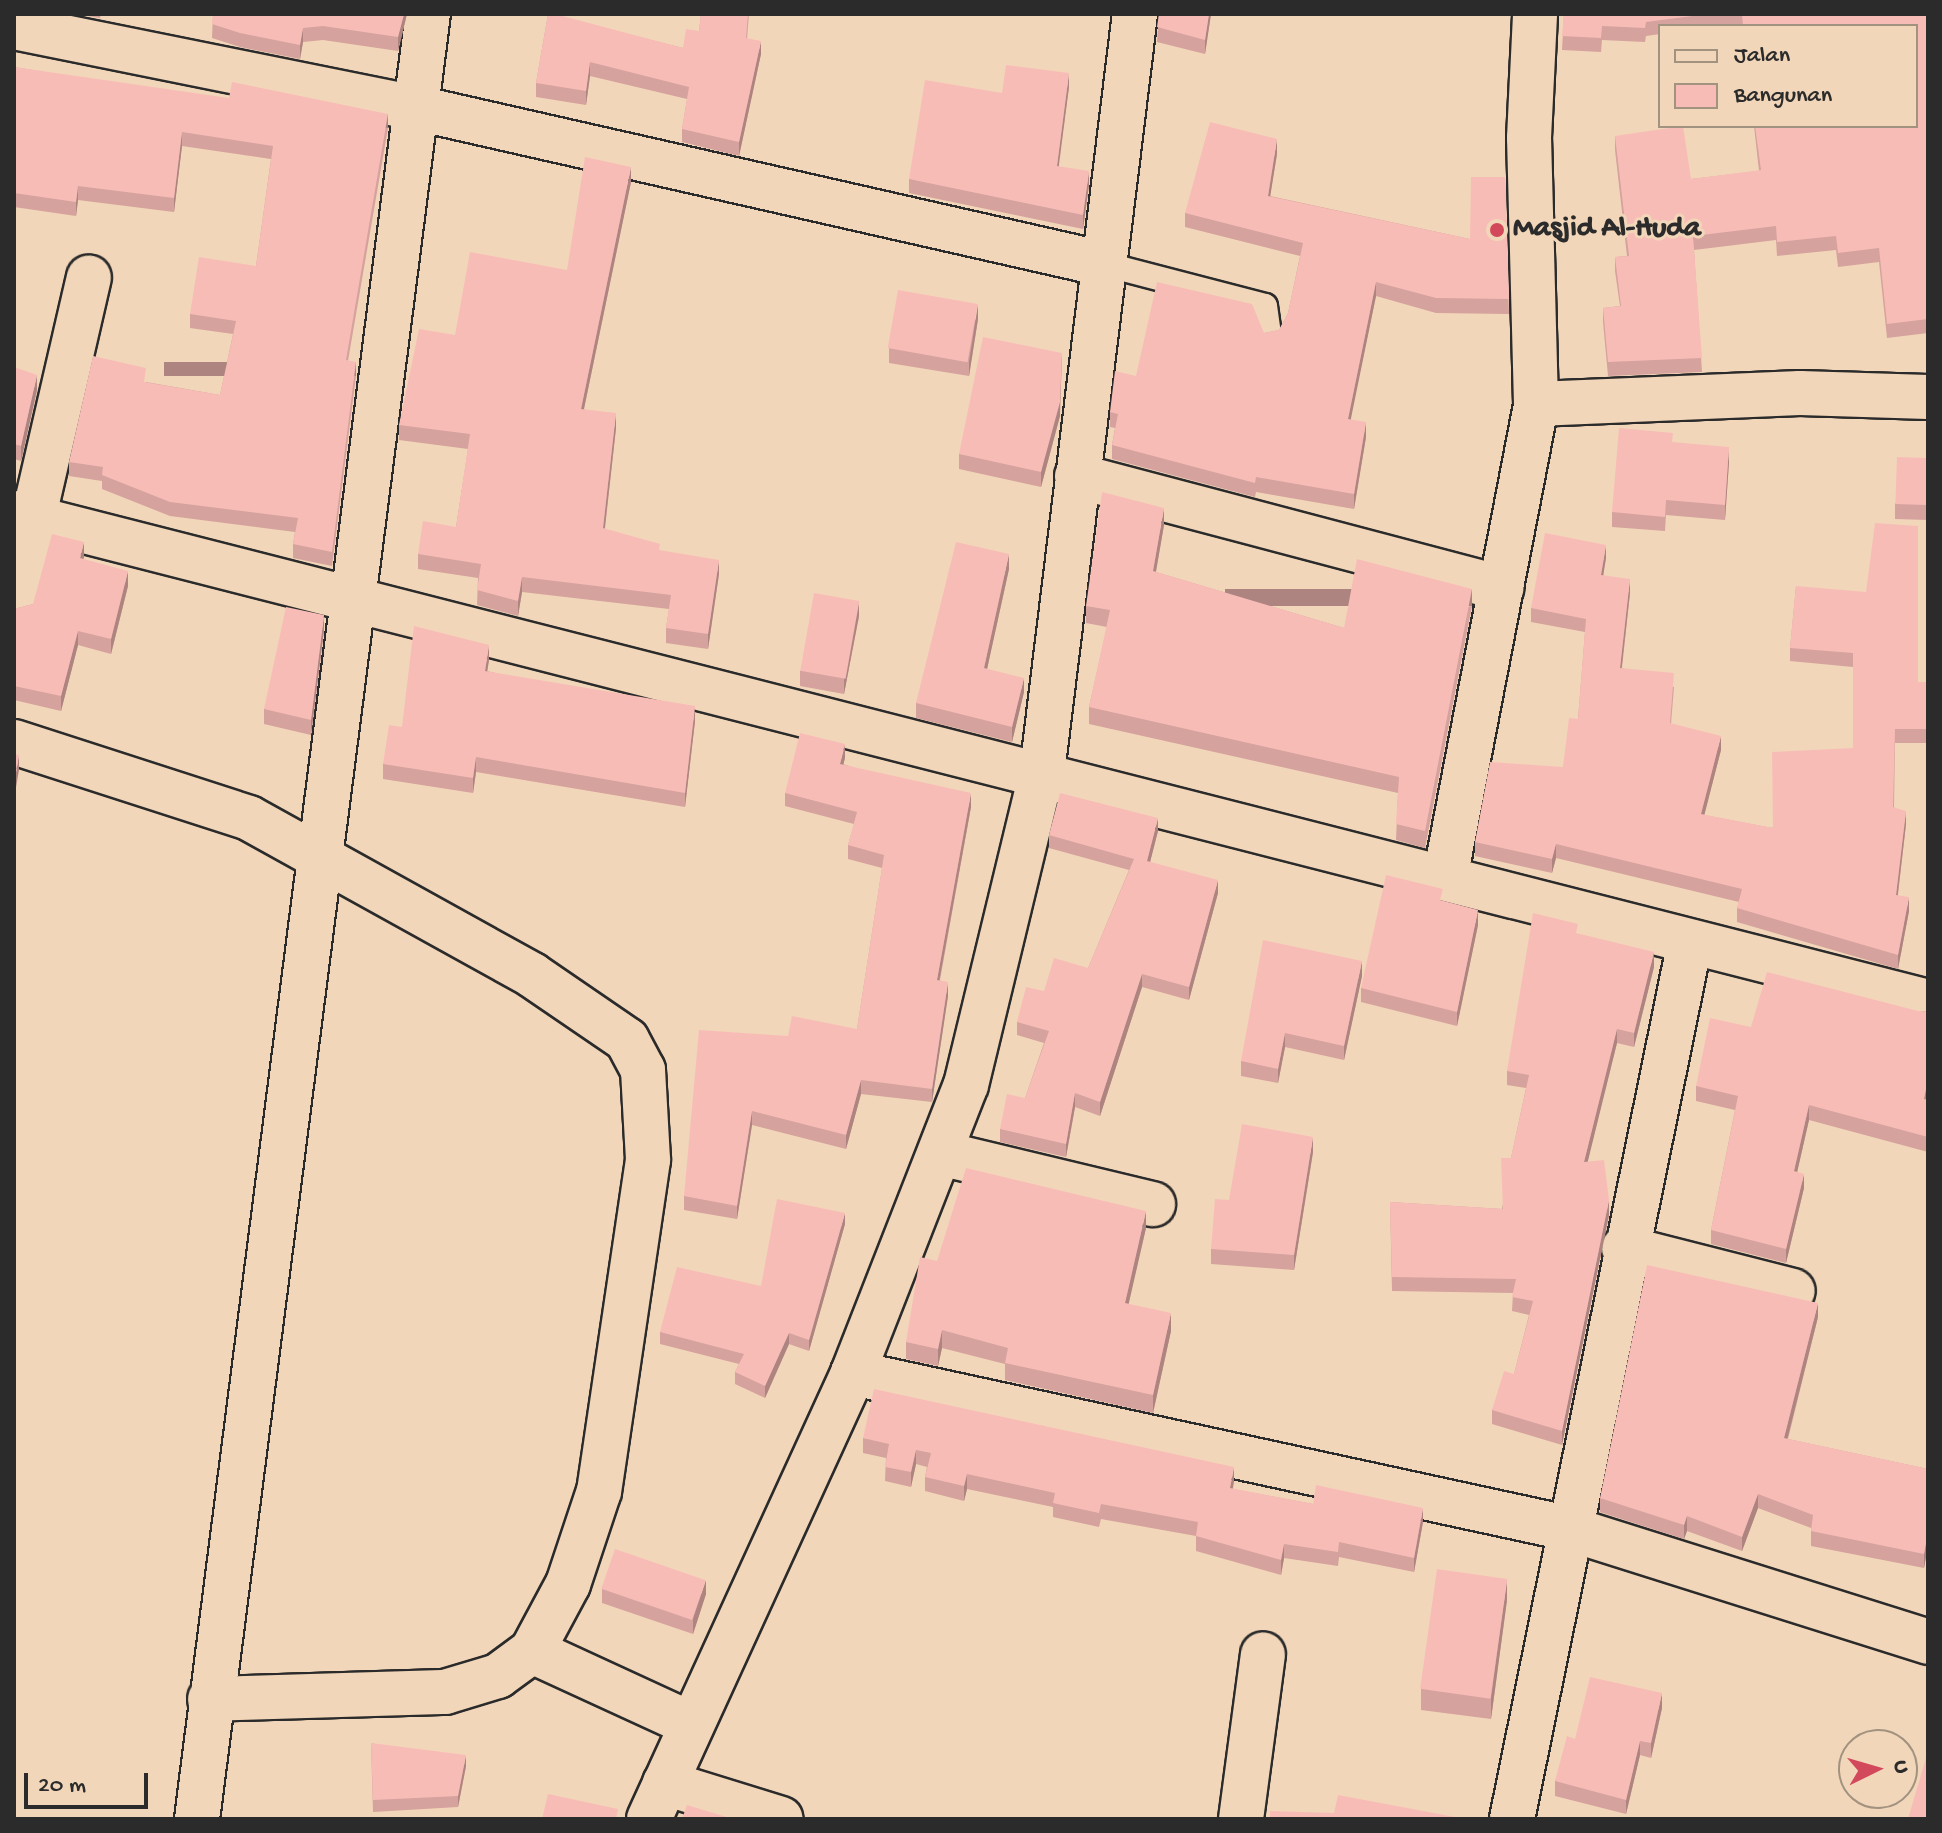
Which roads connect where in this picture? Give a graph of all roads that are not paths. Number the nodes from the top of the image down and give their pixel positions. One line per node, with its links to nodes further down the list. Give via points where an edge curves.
1 (428, 14): 5 (street)
2 (1135, 14): 6 (street)
3 (1535, 14): 10 (street, via 1529,138)
4 (14, 27): 5 (street)
5 (417, 108): 6 (street); 14 (street)
6 (1104, 264): 8 (lane, via 1258,303 1271,318); 11 (street)
7 (89, 278): 12 (street)
8 (1269, 333)
9 (1928, 397): 10 (street, via 1800,393)
10 (1536, 404): 13 (street)
11 (1077, 476): 13 (street); 17 (street)
12 (24, 516): 14 (street); 15 (street)
13 (1501, 588): 19 (street)
14 (356, 600): 17 (street); 18 (street)
15 (14, 602)
16 (14, 742): 18 (street, via 249,818)
17 (1042, 772): 19 (street); 22 (street)
18 (318, 855): 29 (street, via 589,1011 627,1040 643,1070 648,1160 599,1491 568,1584); 31 (street)
19 (1445, 878): 20 (street)
20 (1690, 942): 21 (street); 24 (street)
21 (1928, 1002)
22 (944, 1154): 23 (street); 26 (street)
23 (1153, 1204)
24 (1624, 1248): 25 (street); 27 (street)
25 (1793, 1291)
26 (853, 1373): 27 (street); 32 (street)
27 (1567, 1528): 28 (street); 37 (street)
28 (1928, 1642)
29 (532, 1651): 31 (street, via 498,1676 445,1692); 32 (street)
30 (1263, 1654): 36 (street)
31 (210, 1699): 34 (street)
32 (691, 1724): 33 (street)
33 (657, 1801): 35 (street)
34 (197, 1819)
35 (781, 1819)
36 (1241, 1819)
37 (1512, 1819)

